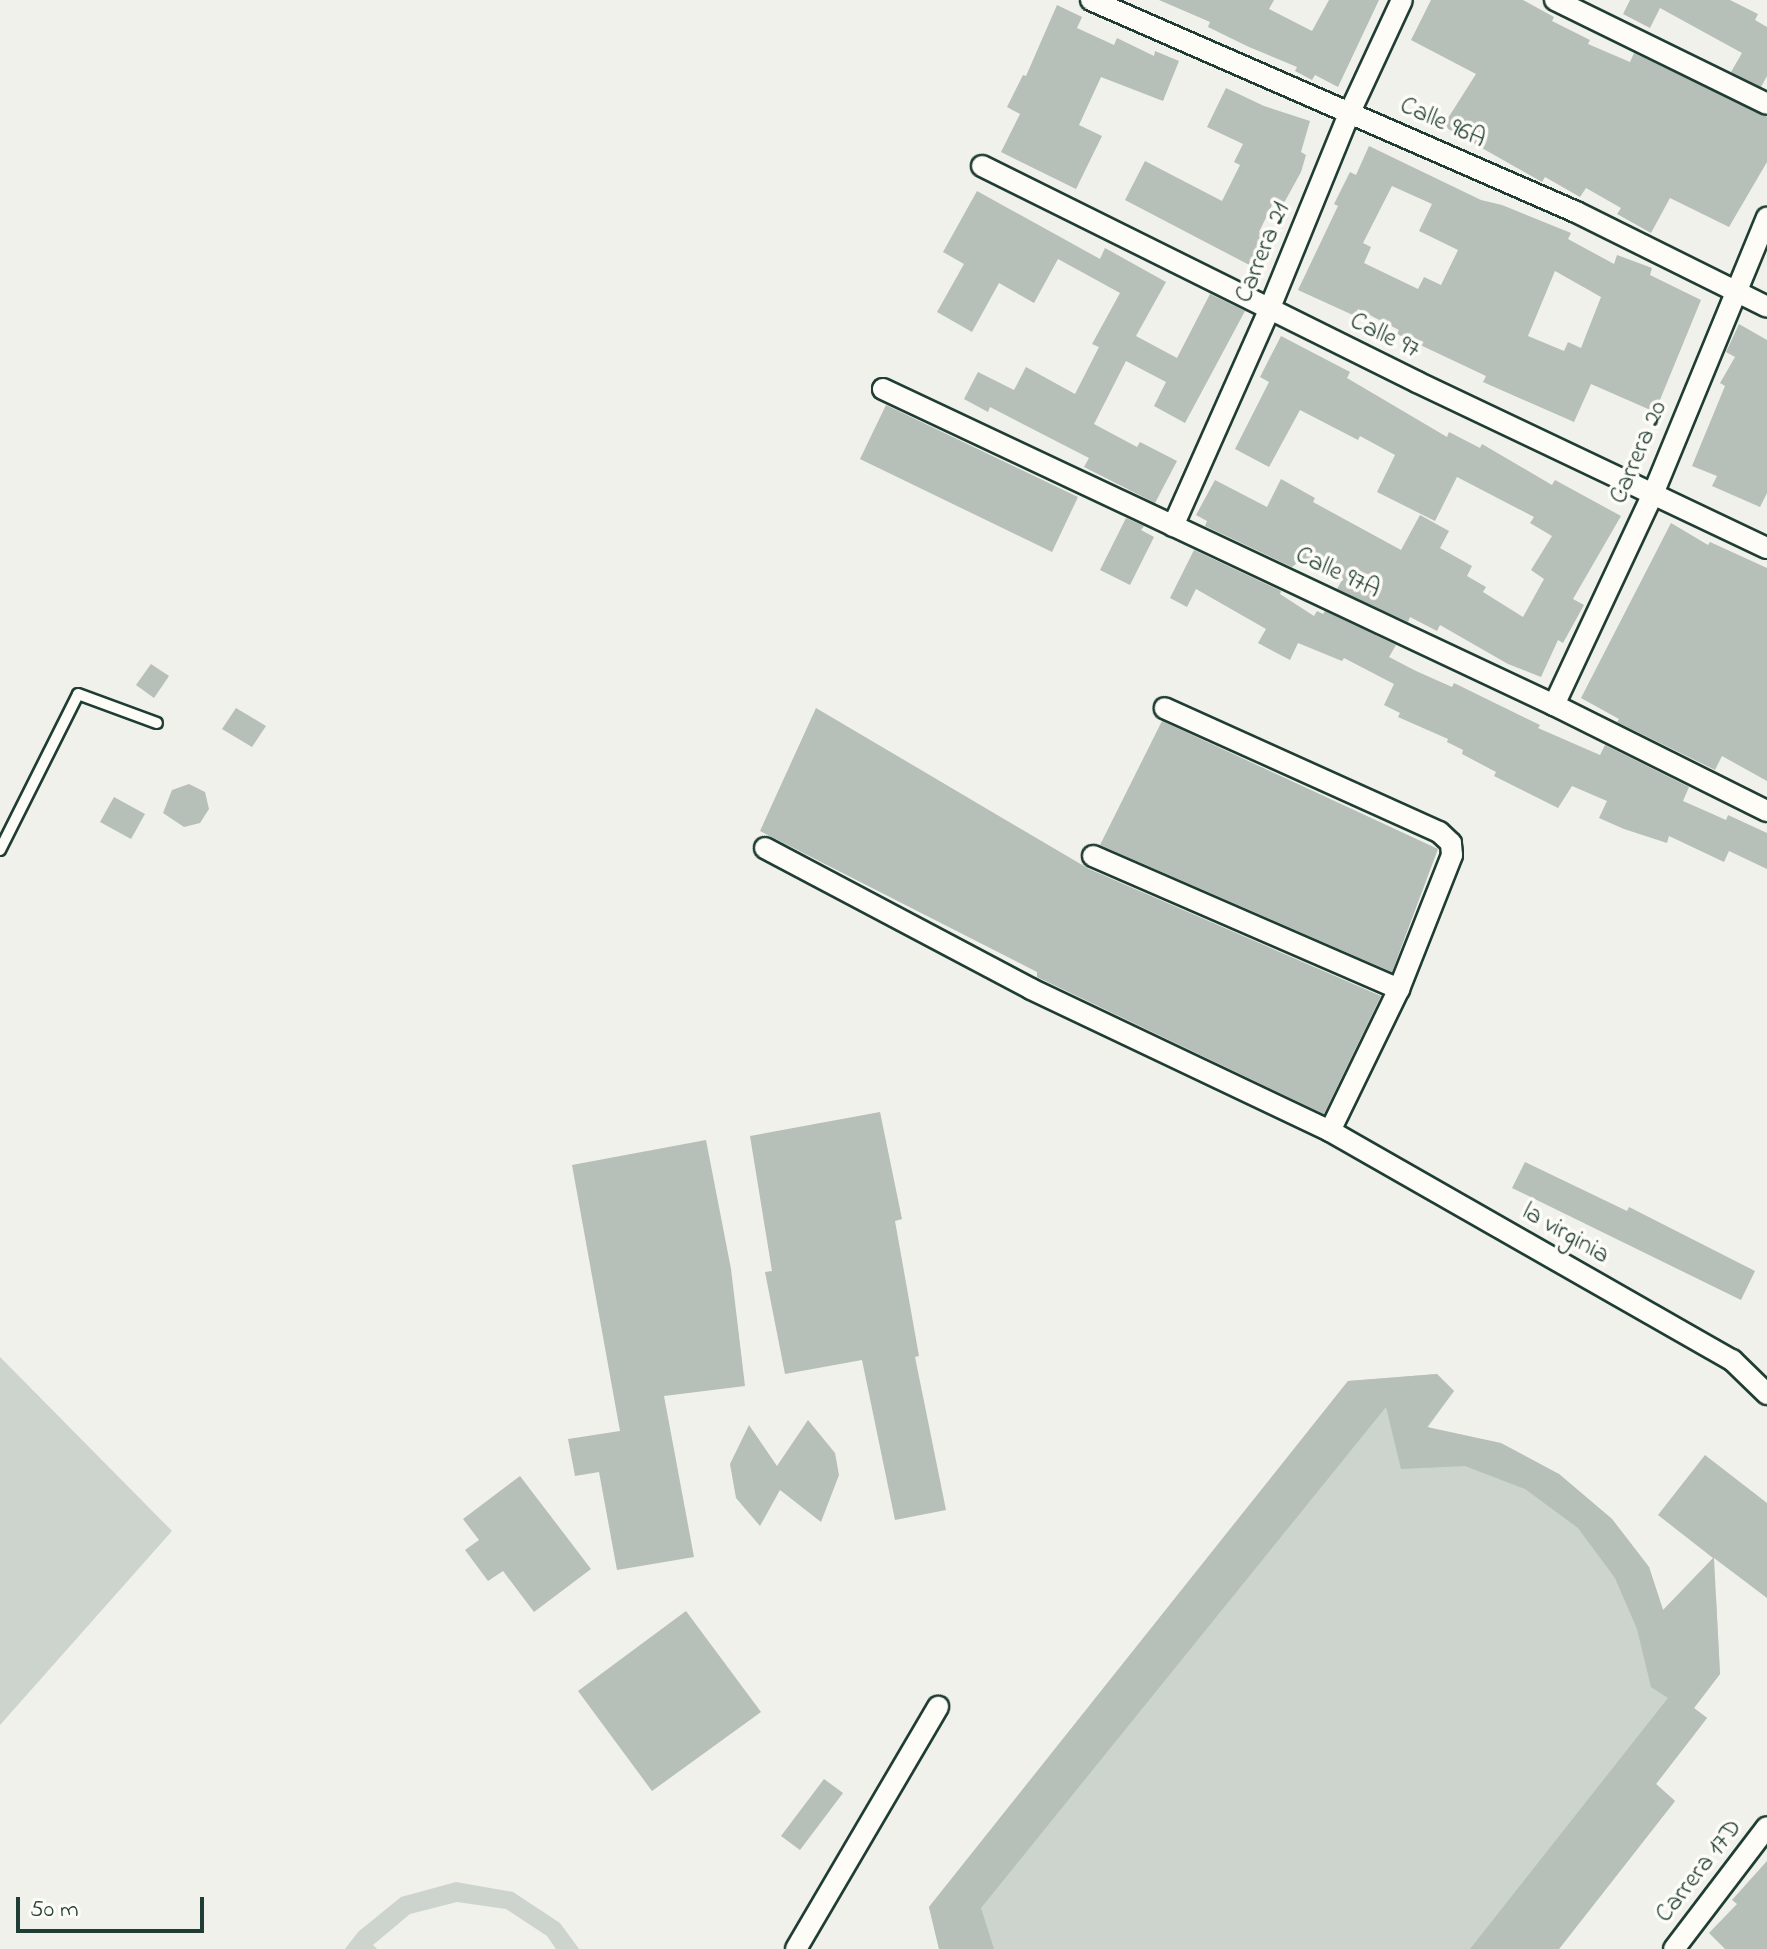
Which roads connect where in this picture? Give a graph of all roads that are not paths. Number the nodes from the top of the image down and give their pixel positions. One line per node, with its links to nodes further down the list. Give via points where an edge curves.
1 (1091, 0): 5 (street, Calle 96A)
2 (1402, 0): 5 (street, Carrera 21)
3 (1555, 0): 4 (street)
4 (1767, 104)
5 (1350, 112): 8 (street, Calle 96A, via 1576,212); 10 (street, Carrera 21)
6 (982, 166): 10 (street, Calle 97)
7 (1767, 218): 8 (street, Carrera 20)
8 (1736, 291): 9 (street, Calle 96A); 12 (street, Carrera 20)
9 (1767, 307)
10 (1269, 310): 12 (street, Calle 97); 13 (street, Carrera 21)
11 (883, 389): 13 (street, Calle 97A)
12 (1653, 494): 14 (street, Calle 97); 15 (street, Carrera 20)
13 (1173, 526): 15 (street, Calle 97A)
14 (1767, 548)
15 (1554, 705): 18 (street, Calle 97A)
16 (1165, 708): 22 (street, via 1439,832 1451,843 1452,855)
17 (157, 723): 20 (lane, via 78,694)
18 (1767, 811)
19 (765, 848): 23 (street, la virginia, via 1031,989)
20 (0, 850)
21 (1093, 856): 22 (street)
22 (1399, 989): 23 (street)
23 (1330, 1131): 24 (street, la virginia, via 1732,1360)
24 (1767, 1394)
25 (938, 1707): 27 (street)
26 (1767, 1827): 28 (street, Carrera 17D)
27 (796, 1949)
28 (1674, 1949)

